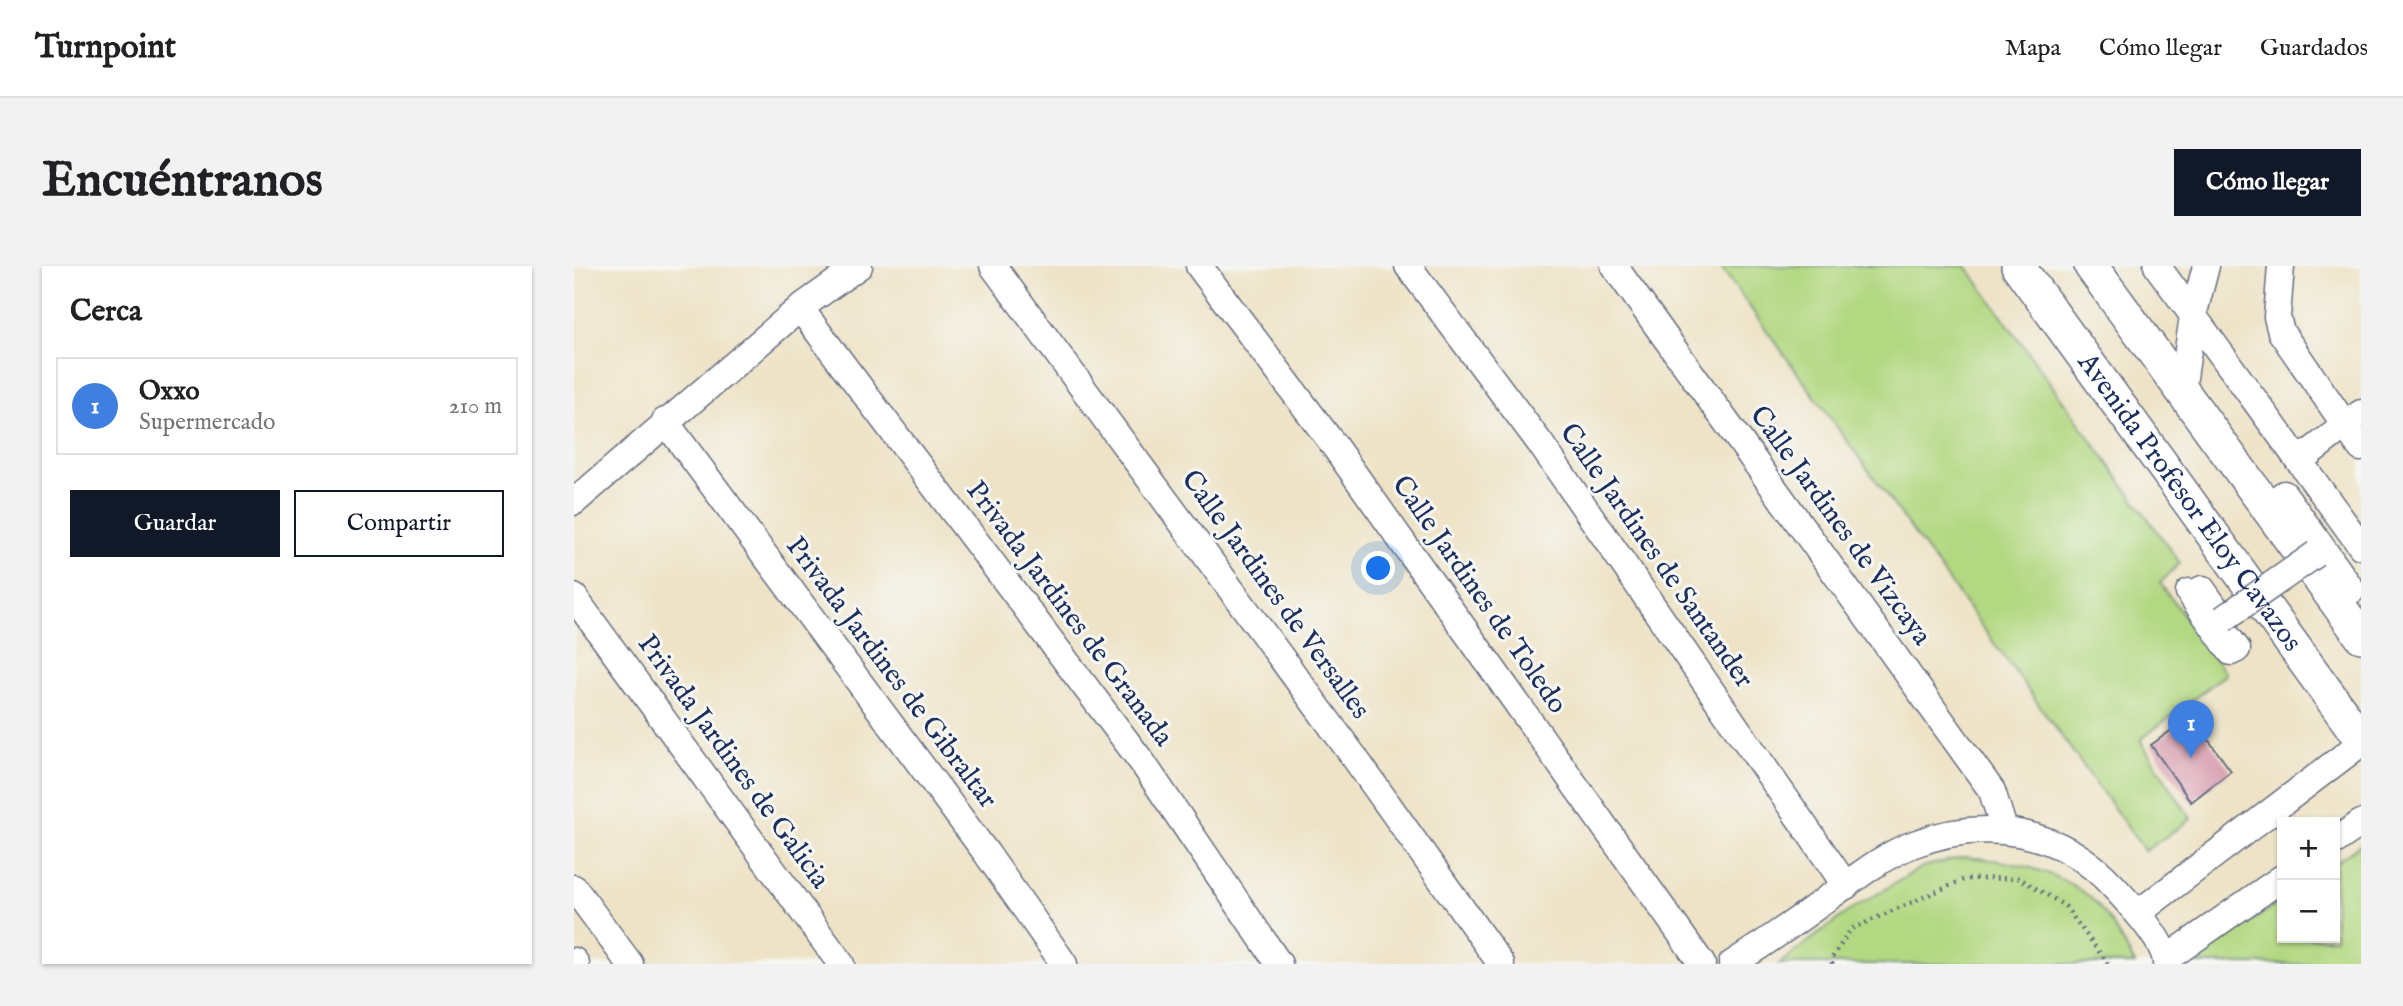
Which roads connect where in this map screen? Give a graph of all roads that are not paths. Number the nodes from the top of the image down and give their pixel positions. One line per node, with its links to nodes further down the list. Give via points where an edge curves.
1 (859, 266): 11 (street)
2 (993, 266): 37 (street, Calle Jardines de Versalles)
3 (1199, 266): 38 (street, Calle Jardines de Toledo, via 1346,461)
4 (1408, 266): 29 (street, Calle Jardines de Santander, via 1540,443)
5 (1614, 266): 26 (street, Calle Jardines de Vizcaya, via 1992,791)
6 (2018, 266): 24 (main road, Avenida Profesor Eloy Cavazos)
7 (2091, 266): 13 (main road)
8 (2157, 266): 12 (street)
9 (2206, 266): 12 (street)
10 (2281, 266): 14 (street, via 2277,317 2281,332)
11 (800, 308): 15 (street); 36 (street, Privada Jardines de Granada, via 1142,762)
12 (2193, 316): 13 (street); 17 (street)
13 (2182, 391): 23 (main road)
14 (2353, 419): 16 (street); 17 (street)
15 (665, 421): 18 (street); 35 (street, Privada Jardines de Gibraltar)
16 (2361, 448)
17 (2299, 461): 20 (street)
18 (574, 502)
19 (2283, 502): 21 (street, bridge, via 2347,593 2352,590 2284,494 2277,499 2316,554 2223,619 2202,589 2195,593 2237,649 2231,652)
20 (2361, 546)
21 (2189, 593)
22 (574, 597): 34 (street, Privada Jardines de Galicia)
23 (2361, 636)
24 (2361, 741): 31 (street)
25 (2361, 823): 27 (street)
26 (2004, 828): 29 (street, via 1914,844); 31 (street, via 2046,839 2078,856 2104,875)
27 (2340, 838)
28 (2279, 880): 32 (street)
29 (1846, 886): 39 (street)
30 (574, 888): 33 (street)
31 (2138, 913): 32 (street)
32 (2166, 962)
33 (630, 964)
34 (841, 964)
35 (1064, 964)
36 (1279, 964)
37 (1501, 964)
38 (1702, 964)
39 (1732, 964)

